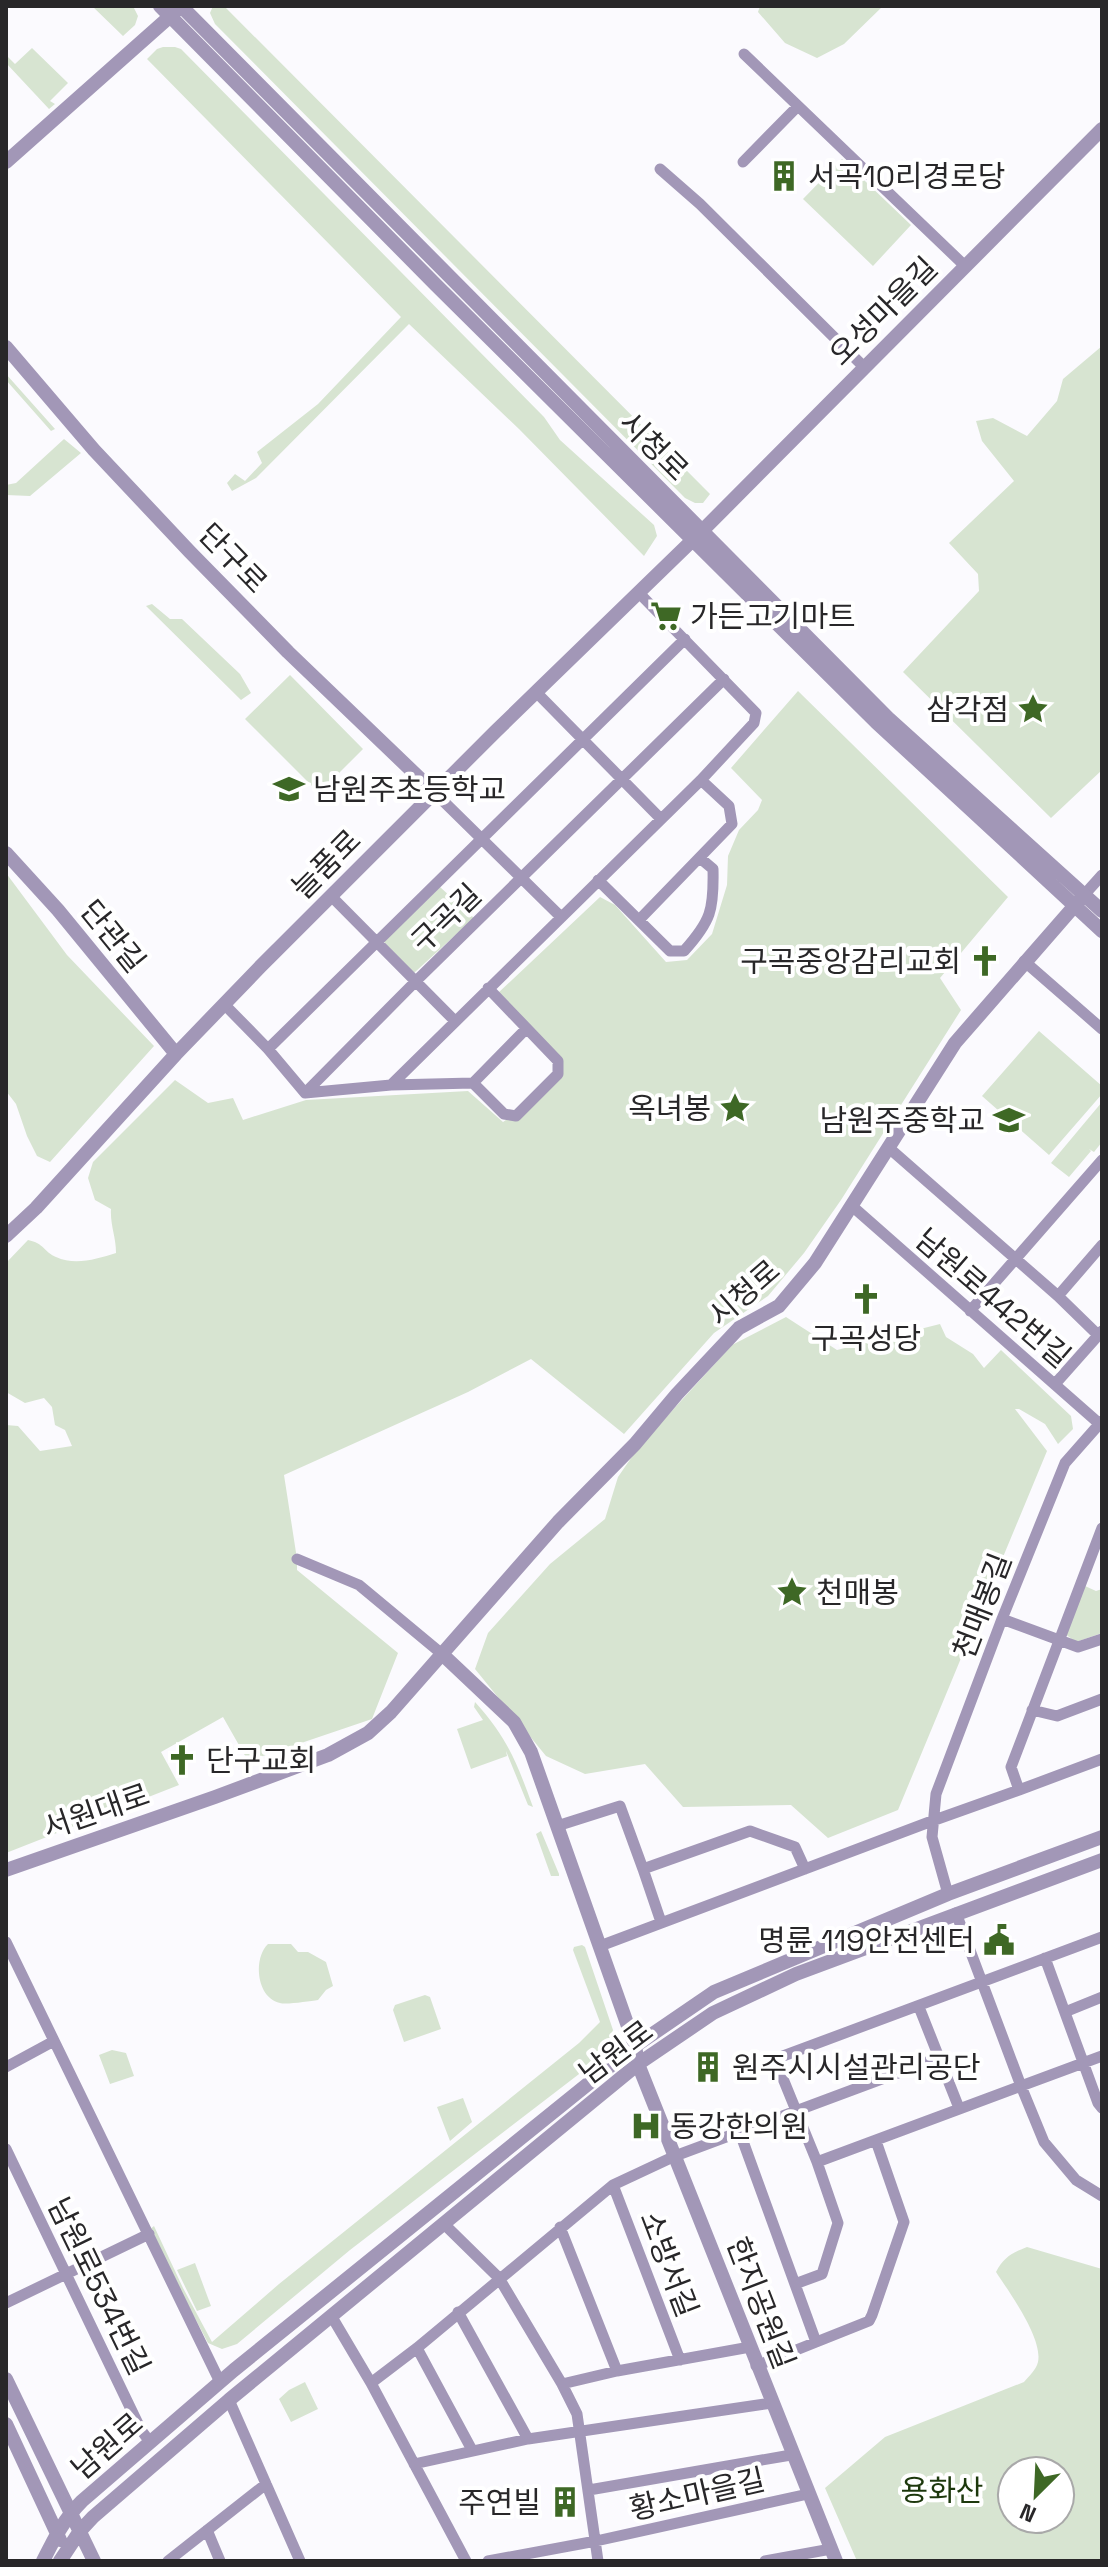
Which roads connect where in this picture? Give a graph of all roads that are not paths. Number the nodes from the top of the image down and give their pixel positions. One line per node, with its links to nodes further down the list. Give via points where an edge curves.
1 (175, 8): 5 (street); 11 (street, 시청로)
2 (744, 54): 3 (street)
3 (798, 106): 6 (street); 8 (street)
4 (1102, 129): 8 (street, 오성마을길)
5 (6, 162)
6 (743, 162)
7 (660, 169): 10 (street)
8 (965, 266): 10 (street, 오성마을길)
9 (6, 347): 19 (street, 단구로, via 190,552)
10 (864, 367): 11 (street, 오성마을길)
11 (698, 535): 12 (street, 늘품로); 28 (street, 시청로)
12 (639, 593): 13 (street); 15 (street, 늘품로)
13 (685, 639): 14 (street); 16 (street, 구곡길)
14 (724, 679): 17 (street, 구곡길); 18 (street, via 756,713 754,723)
15 (537, 693): 16 (street); 19 (street, 늘품로)
16 (583, 739): 17 (street); 21 (street, 구곡길)
17 (622, 778): 20 (street); 25 (street, 구곡길)
18 (701, 780): 20 (street); 23 (street, via 729,806 732,824)
19 (435, 793): 21 (street); 27 (street, 늘품로)
20 (660, 818): 26 (street)
21 (481, 838): 25 (street); 33 (street, 구곡길)
22 (6, 853): 42 (street, 단관길)
23 (700, 858): 31 (street); 31 (street, via 713,869 710,917 684,951 670,951)
24 (1102, 875): 28 (street)
25 (522, 878): 30 (street); 35 (street, 구곡길)
26 (598, 880): 30 (street); 31 (street)
27 (331, 896): 33 (street); 37 (street, 늘품로)
28 (1079, 900): 29 (street, 시청로); 32 (street, 시청로); 34 (street, 시청로)
29 (1102, 911)
30 (560, 916): 36 (street)
31 (639, 920)
32 (1102, 931)
33 (376, 942): 35 (street); 41 (street, 구곡길)
34 (1024, 961): 40 (street); 46 (street, 시청로, via 955,1043)
35 (415, 982): 38 (street); 45 (street, 구곡길)
36 (488, 988): 38 (street); 39 (street)
37 (224, 1004): 41 (street); 42 (street, 늘품로)
38 (455, 1021): 44 (street)
39 (526, 1029): 43 (street); 43 (street, via 558,1061 558,1074 516,1116 504,1114)
40 (1102, 1029)
41 (268, 1049): 45 (street)
42 (176, 1054): 51 (street, 늘품로)
43 (473, 1083): 44 (street)
44 (391, 1085): 45 (street)
45 (305, 1093)
46 (889, 1148): 50 (street, 시청로); 53 (street)
47 (1102, 1160): 48 (street)
48 (1091, 1172): 49 (street); 53 (street)
49 (1102, 1182)
50 (852, 1206): 55 (street, 남원로442번길); 64 (street, 시청로, via 779,1306 739,1328)
51 (6, 1236)
52 (1102, 1245): 54 (street)
53 (1016, 1260): 54 (street); 55 (street)
54 (1058, 1296): 56 (street)
55 (970, 1311): 57 (street, 남원로442번길)
56 (1100, 1333): 57 (street)
57 (1055, 1384): 58 (street, 남원로442번길)
58 (1101, 1424): 61 (street, 천매봉길, via 1065,1463)
59 (1102, 1528): 63 (street)
60 (297, 1559): 64 (street, 남원로, via 359,1585)
61 (1002, 1619): 63 (street); 69 (street, 천매봉길, via 936,1794)
62 (1102, 1639): 63 (street, via 1078,1647)
63 (1059, 1640): 66 (street)
64 (442, 1654): 70 (street, 남원로, via 514,1722 531,1752); 75 (street, 서원대로, via 368,1733 328,1755)
65 (1102, 1699): 66 (street, via 1057,1716)
66 (1032, 1710): 68 (street, via 1011,1767)
67 (1102, 1759): 68 (street)
68 (1019, 1790): 69 (street)
69 (932, 1821): 74 (street); 76 (street, 천매봉길)
70 (557, 1826): 73 (street, via 620,1806); 81 (street, 남원로)
71 (1102, 1837): 76 (street, 남원로)
72 (1102, 1860): 77 (street, 남원로)
73 (643, 1869): 74 (street, via 750,1831 795,1847); 78 (street)
74 (805, 1869): 78 (street)
75 (6, 1870)
76 (948, 1894): 77 (street); 88 (street, 남원로, via 714,1992)
77 (956, 1913): 83 (street); 92 (street, 남원로, via 727,2006)
78 (661, 1922): 81 (street)
79 (1102, 1937): 82 (street)
80 (6, 1942): 87 (street)
81 (600, 1946): 88 (street, 남원로)
82 (1045, 1958): 83 (street); 86 (street)
83 (984, 1983): 85 (street); 94 (street)
84 (1102, 1997): 86 (street)
85 (919, 2007): 90 (street); 97 (street, via 775,2059)
86 (1065, 2012): 91 (street)
87 (54, 2041): 93 (street); 107 (street)
88 (635, 2046): 92 (street, 한지공원길); 121 (street, 남원로)
89 (1102, 2056): 91 (street)
90 (938, 2058): 95 (street); 97 (street, 소방서길)
91 (1083, 2063): 94 (street); 96 (street)
92 (638, 2064): 101 (street, 한지공원길); 105 (street, 남원로)
93 (6, 2067)
94 (1021, 2086): 95 (street); 104 (street, via 1056,2159)
95 (959, 2108): 99 (street)
96 (1102, 2108)
97 (796, 2110): 98 (street, 소방서길); 102 (street)
98 (740, 2133): 101 (street, 소방서길); 110 (street)
99 (876, 2141): 102 (street); 114 (street, via 904,2222 869,2321)
100 (6, 2149): 108 (street, 남원로534번길)
101 (675, 2156): 103 (street, 소방서길); 115 (street, 한지공원길)
102 (817, 2162): 110 (street, via 838,2223 822,2274)
103 (613, 2185): 106 (street, 소방서길); 117 (street, 소방서길)
104 (1102, 2196)
105 (444, 2224): 109 (street, 황소마을길); 113 (street, 남원로)
106 (560, 2227): 109 (street, 소방서길); 119 (street)
107 (149, 2234): 108 (street); 121 (street)
108 (67, 2274): 111 (street); 129 (street, 남원로534번길)
109 (499, 2278): 112 (street, 소방서길); 123 (street, 황소마을길)
110 (795, 2284): 114 (street)
111 (6, 2303)
112 (458, 2312): 116 (street, 소방서길); 128 (street)
113 (332, 2317): 122 (street); 124 (street, 남원로)
114 (816, 2342): 118 (street)
115 (750, 2347): 117 (street); 118 (street, 한지공원길)
116 (417, 2348): 122 (street, 소방서길); 130 (street)
117 (680, 2360): 119 (street)
118 (756, 2366): 125 (street, 한지공원길)
119 (617, 2371): 123 (street)
120 (6, 2379): 136 (street)
121 (220, 2382): 124 (street); 129 (street, 남원로)
122 (371, 2383): 132 (street)
123 (562, 2384): 127 (street, 황소마을길)
124 (229, 2400): 133 (street); 138 (street, 남원로)
125 (772, 2403): 127 (street); 131 (street, 한지공원길)
126 (6, 2424): 139 (street)
127 (581, 2432): 128 (street); 134 (street, 황소마을길)
128 (528, 2439): 130 (street)
129 (150, 2442): 136 (street, 남원로)
130 (472, 2450): 132 (street)
131 (791, 2455): 134 (street, 황소마을길); 135 (street, 한지공원길)
132 (414, 2464): 148 (street)
133 (266, 2484): 137 (street); 147 (street)
134 (589, 2490): 140 (street, 황소마을길)
135 (808, 2494): 140 (street, 황소마을길); 141 (street, 한지공원길)
136 (70, 2513): 138 (street); 139 (street, 남원로)
137 (207, 2530): 145 (street); 146 (street)
138 (80, 2531): 142 (street, 남원로); 144 (street)
139 (56, 2533): 142 (street); 143 (street, 남원로)
140 (596, 2541): 149 (street, 황소마을길); 150 (street, 황소마을길)
141 (833, 2555): 151 (street)
142 (65, 2558)
143 (43, 2561)
144 (94, 2561)
145 (168, 2561)
146 (220, 2561)
147 (300, 2561)
148 (466, 2561)
149 (488, 2561)
150 (598, 2561)
151 (765, 2561)

